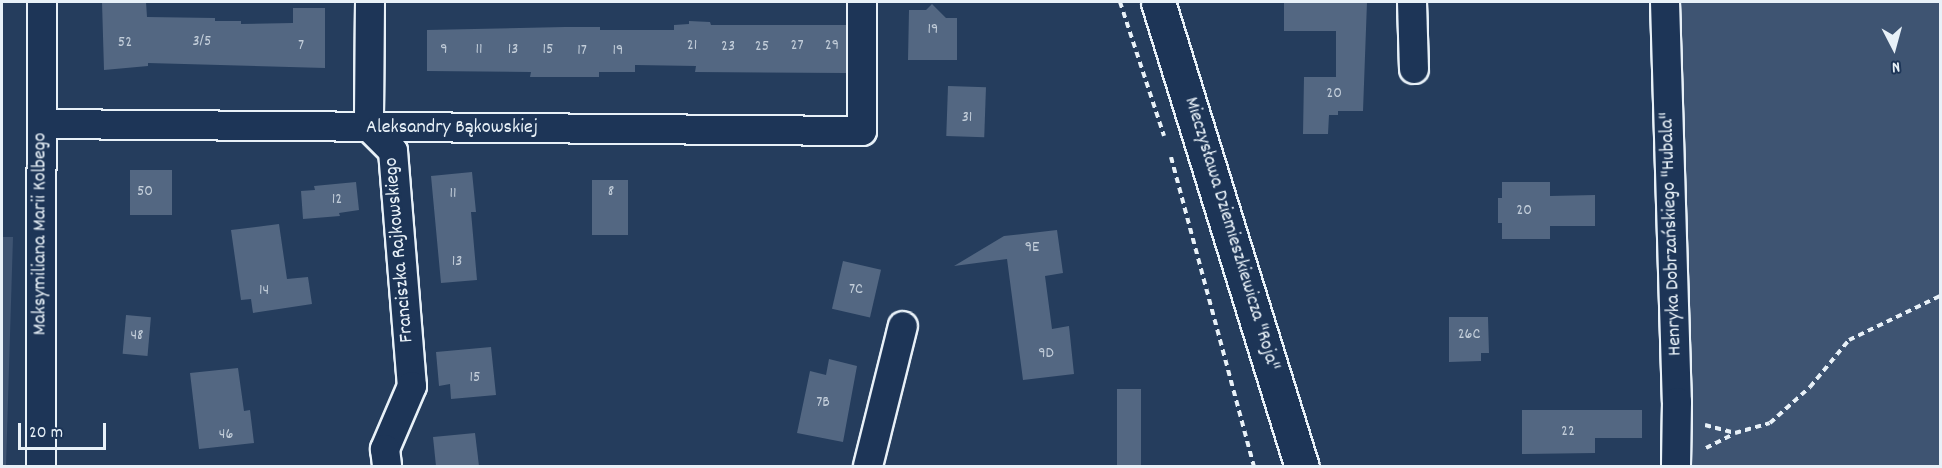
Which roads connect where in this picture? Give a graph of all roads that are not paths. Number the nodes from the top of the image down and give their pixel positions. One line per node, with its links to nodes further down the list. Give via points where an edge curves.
1 (42, 2): 8 (street, Maksymiliana Marii Kolbego)
2 (370, 2): 9 (street)
3 (862, 2): 9 (street, Aleksandry Bąkowskiej, via 862,131)
4 (1158, 2): 14 (main road, Mieczysława Dziemieszkiewicza "Roja")
5 (1412, 2): 7 (street)
6 (1665, 2): 15 (street, Henryka Dobrzańskiego "Hubala")
7 (1414, 69)
8 (42, 124): 9 (street, Aleksandry Bąkowskiej); 11 (street, Maksymiliana Marii Kolbego)
9 (369, 127): 12 (street, Franciszka Rajkowskiego, via 393,151 412,386 385,449)
10 (903, 326): 13 (street)
11 (41, 466)
12 (387, 466)
13 (868, 466)
14 (1302, 466)
15 (1676, 466)

